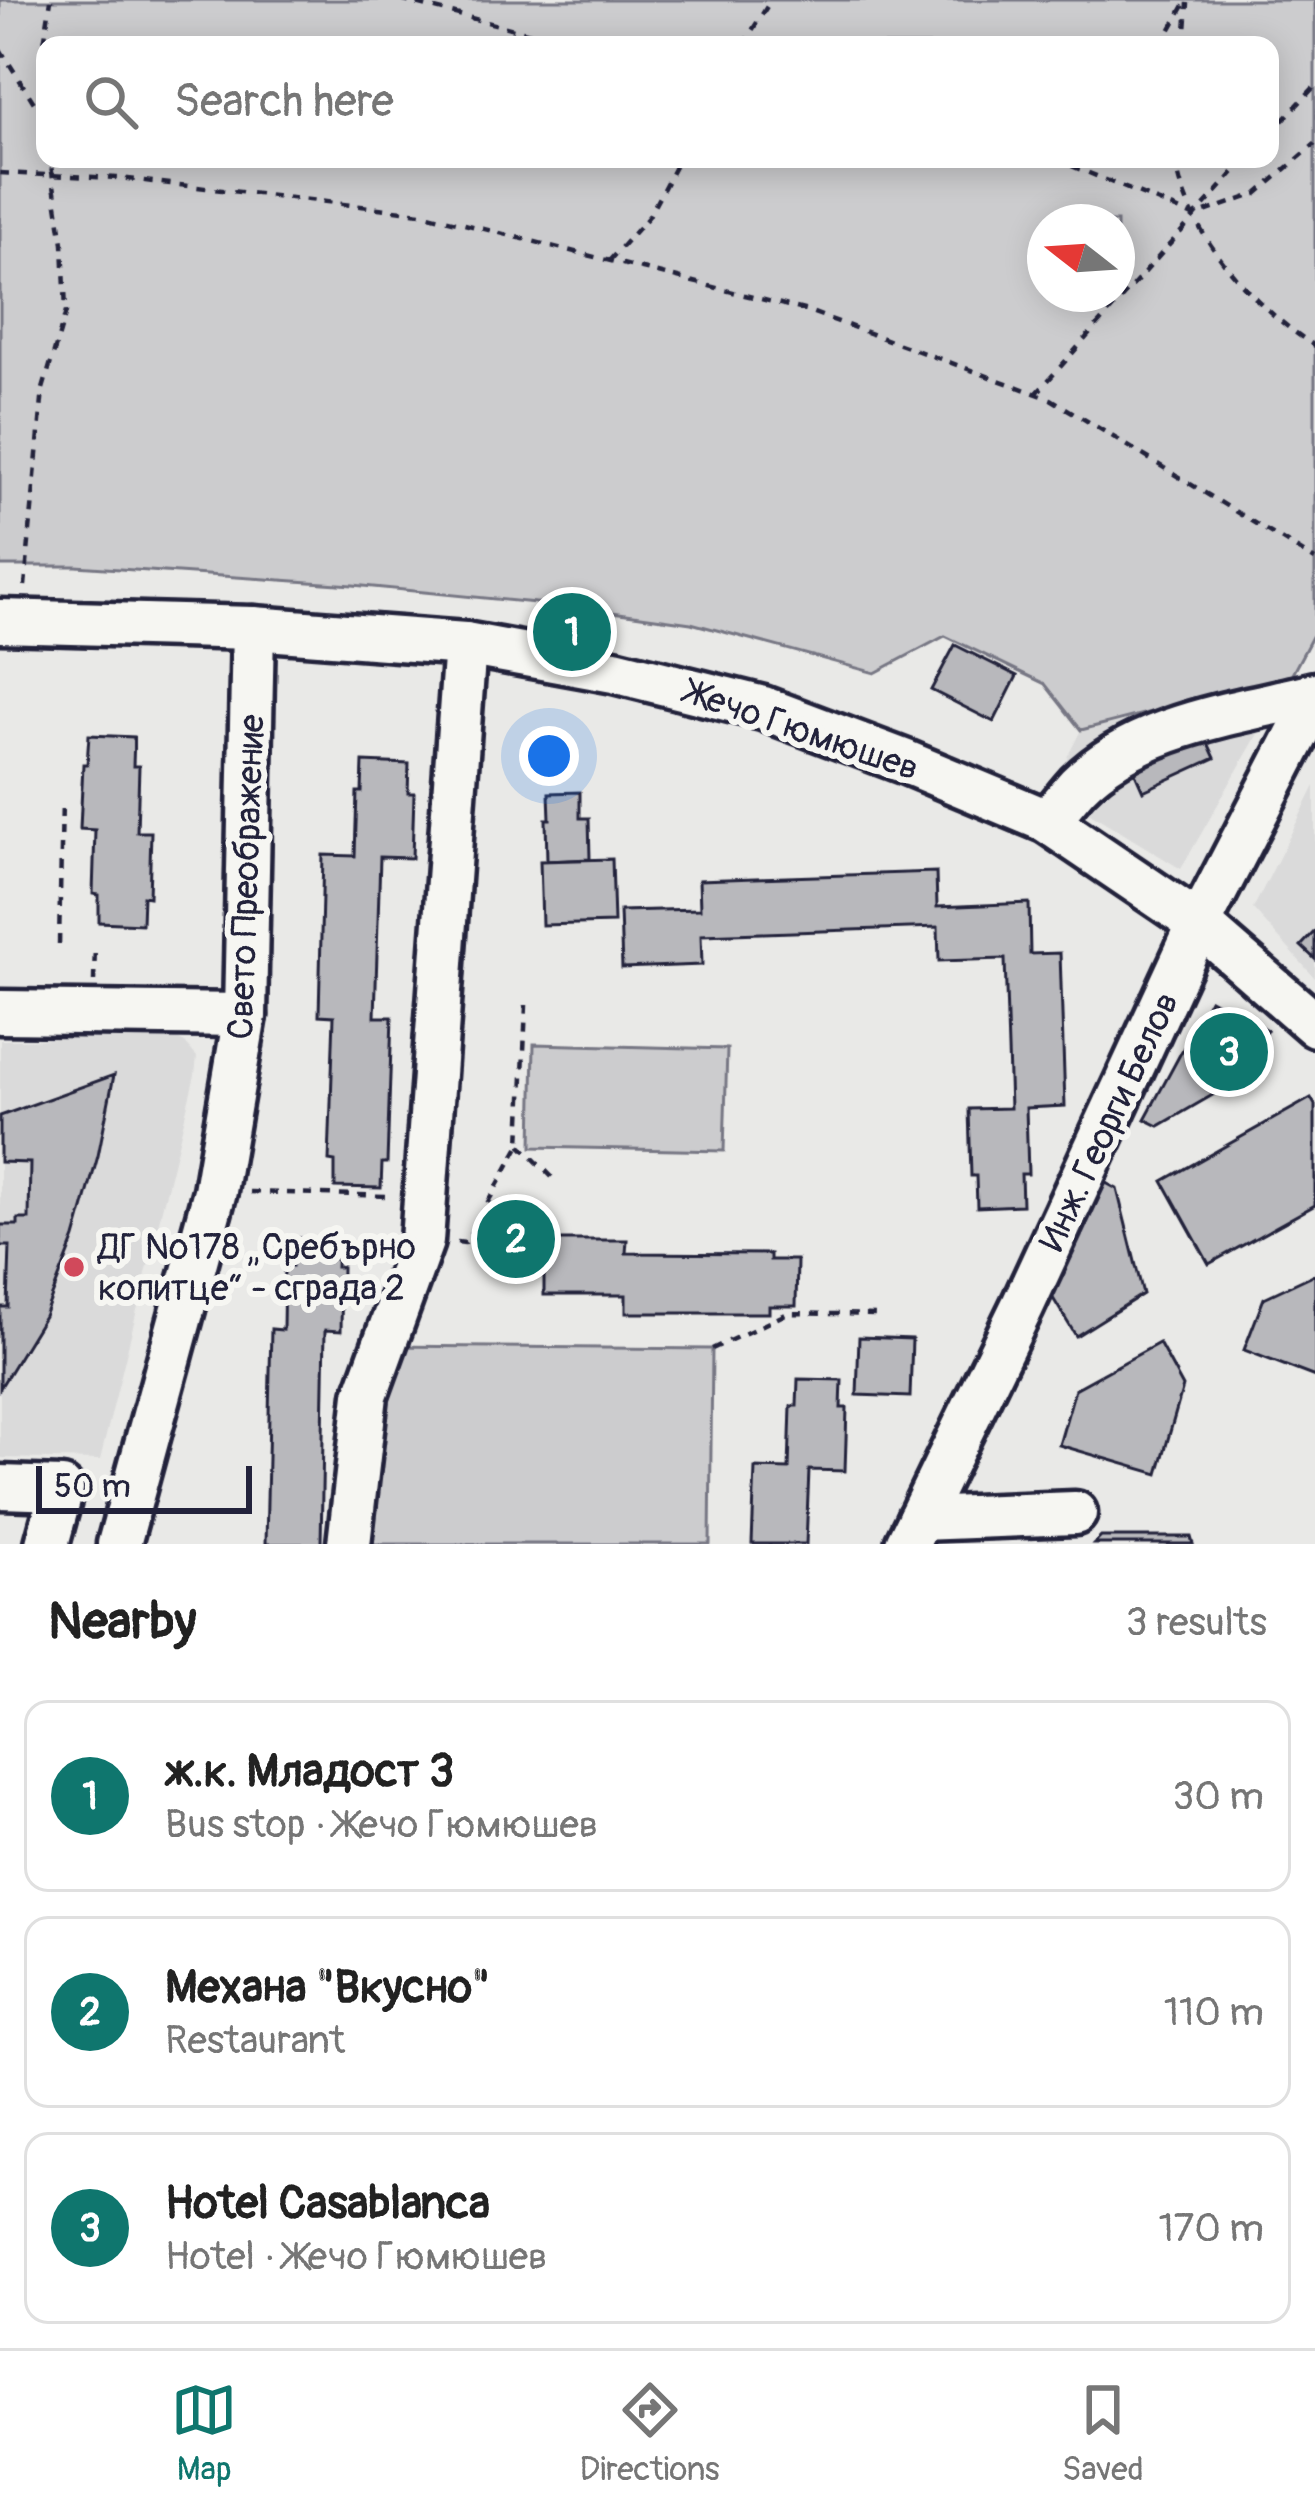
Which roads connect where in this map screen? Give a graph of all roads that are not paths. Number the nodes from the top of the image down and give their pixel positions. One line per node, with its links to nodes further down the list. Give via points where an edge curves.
1 (11, 621): 2 (street, Жечо Гюмюшев)
2 (253, 628): 3 (street, Жечо Гюмюшев); 8 (street, Свето Преображение)
3 (465, 644): 5 (street, Жечо Гюмюшев, via 764,708); 17 (street, via 422,1241 366,1395)
4 (1315, 697): 5 (street, via 1233,711 1122,752); 6 (street, Инж. Георги Белов)
5 (1047, 821): 6 (street, Жечо Гюмюшев)
6 (1199, 924): 9 (street, Жечо Гюмюшев); 14 (street, Инж. Георги Белов)
7 (0, 1012): 8 (street)
8 (245, 1015): 12 (street, Свето Преображение, via 215,1191)
9 (1315, 1025)
10 (0, 1487): 11 (street)
11 (62, 1489): 12 (street); 15 (street)
12 (131, 1492): 16 (street, Свето Преображение)
13 (1075, 1513): 14 (street)
14 (913, 1531)
15 (46, 1544)
16 (118, 1544)
17 (349, 1544)

